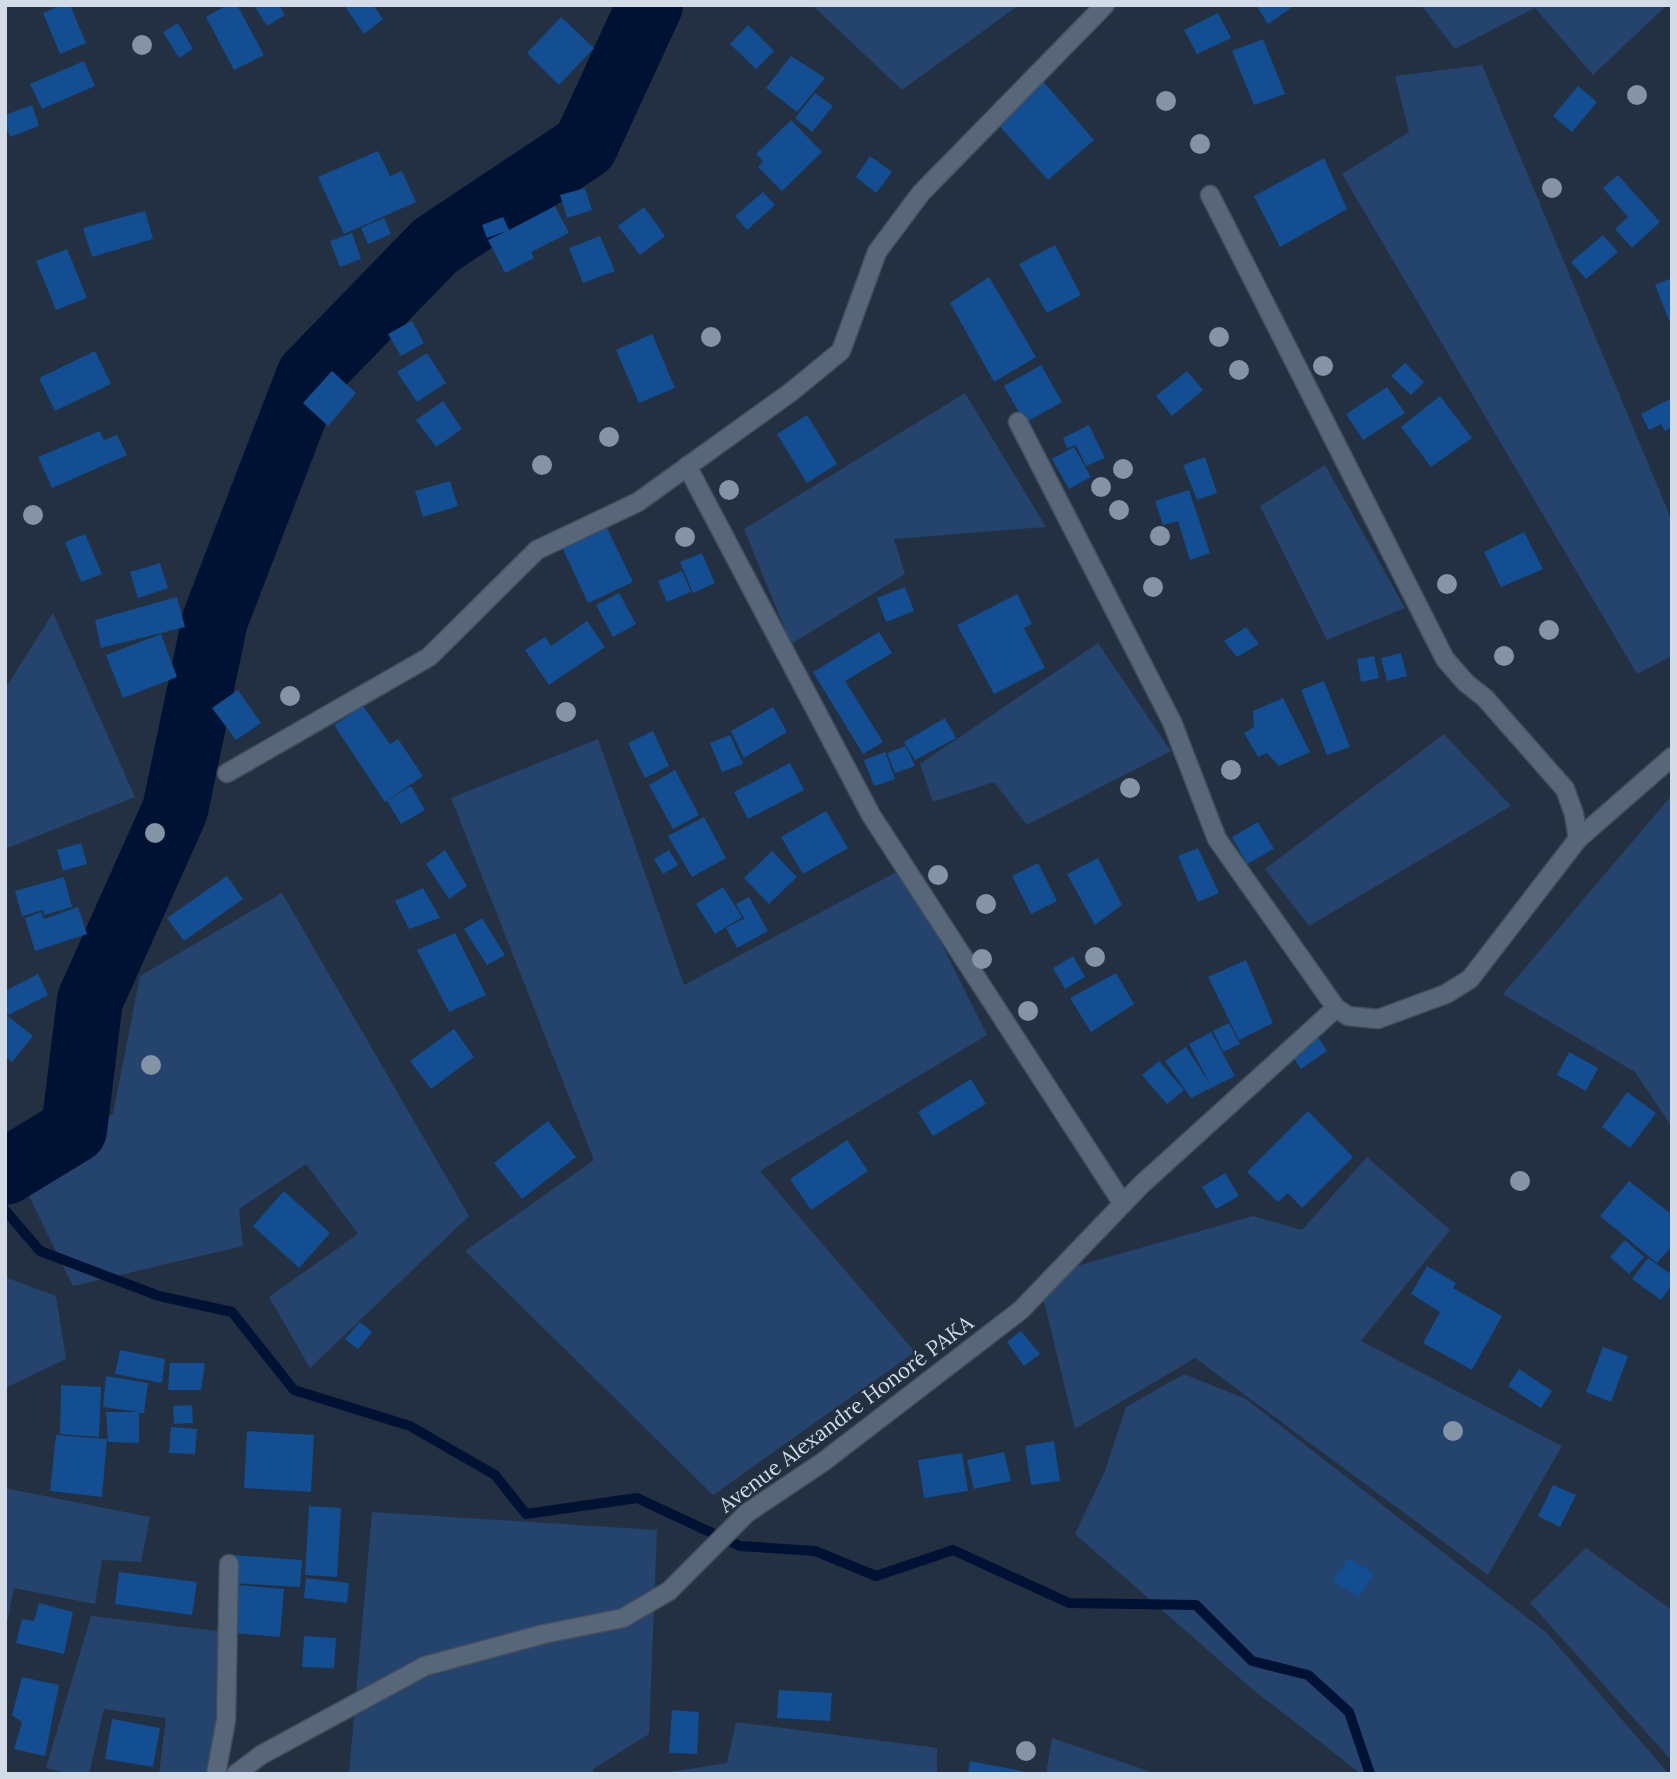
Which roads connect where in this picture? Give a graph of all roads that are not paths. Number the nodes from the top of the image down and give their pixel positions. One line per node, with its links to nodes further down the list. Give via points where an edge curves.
1 (1105, 5): 4 (street, via 921,193 877,252 841,351)
2 (1210, 195): 7 (street, via 1445,659 1565,789)
3 (1018, 422): 8 (street, via 1172,722 1217,839)
4 (687, 466): 6 (street, via 638,502 537,550 429,657); 9 (street, via 871,815)
5 (1672, 757): 7 (street)
6 (227, 773)
7 (1578, 839): 8 (street, via 1469,979 1446,994 1378,1019 1348,1016)
8 (1336, 1008): 9 (street, Avenue Alexandre Honoré PAKA)
9 (1123, 1204): 12 (street, Avenue Alexandre Honoré PAKA, via 1021,1310 823,1462 747,1513 669,1591 622,1618 425,1666 261,1755)
10 (229, 1564): 11 (street, via 226,1720)
11 (216, 1774)
12 (236, 1774)

